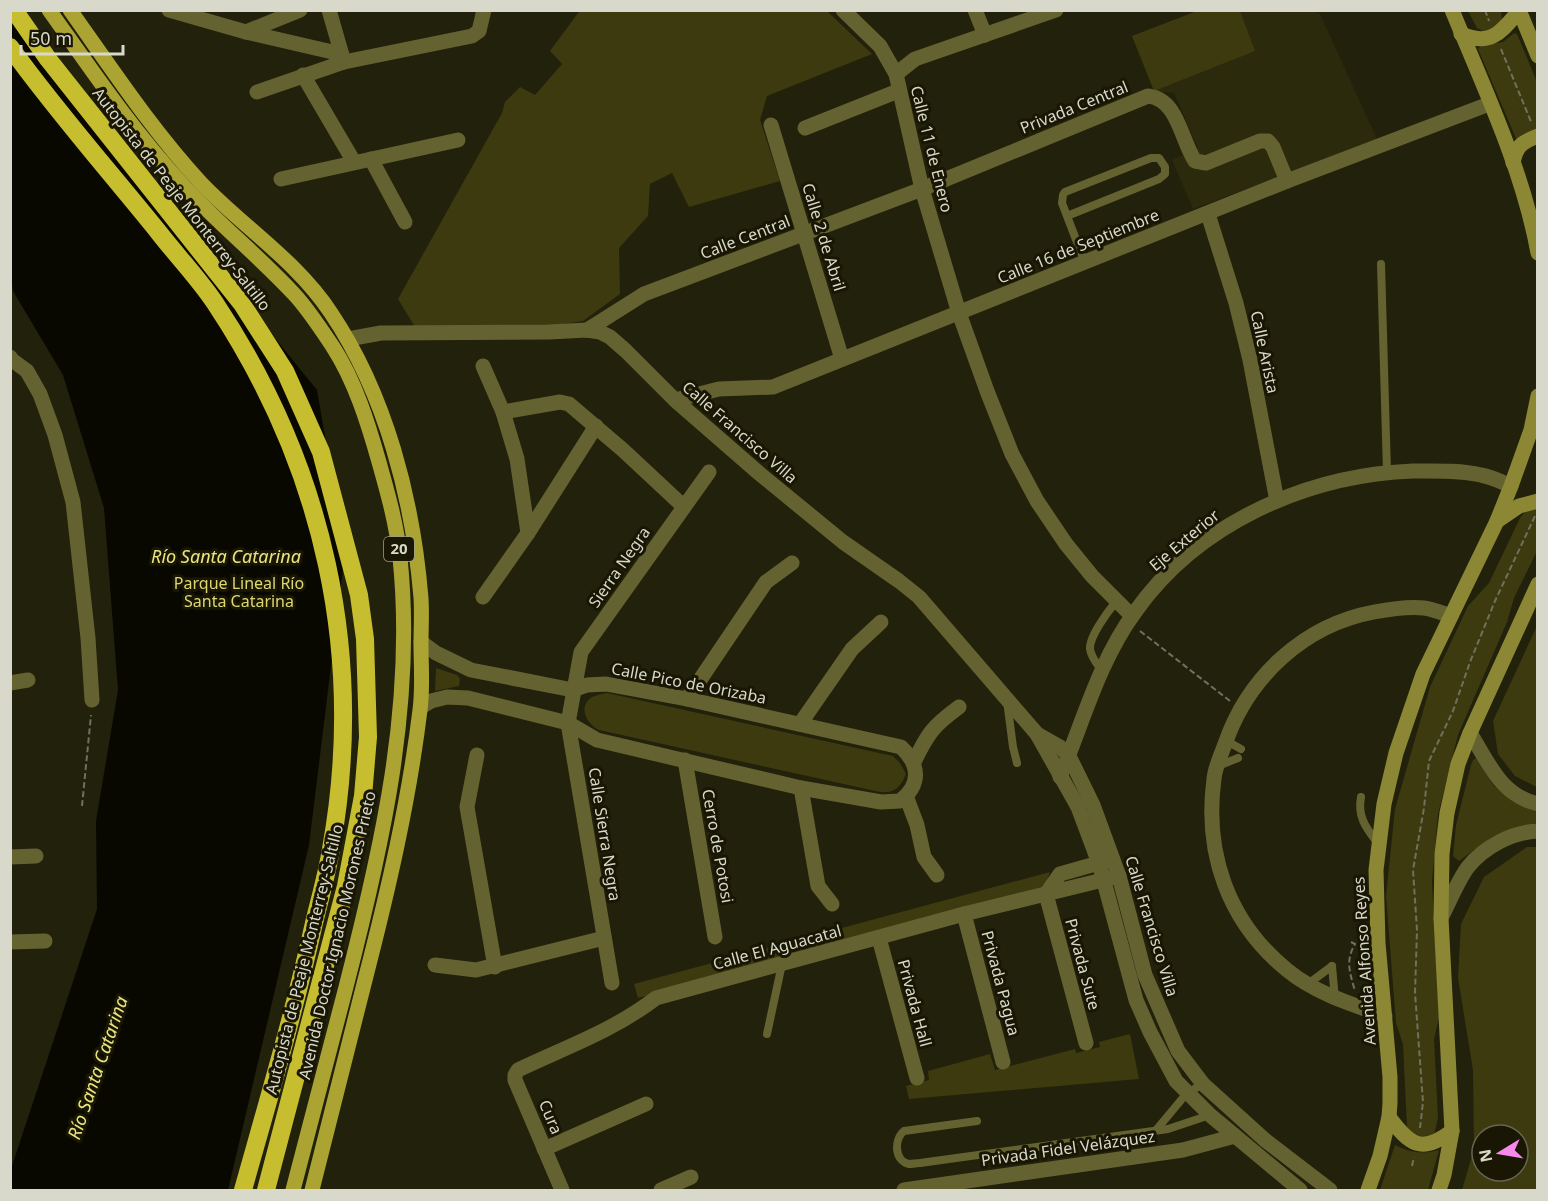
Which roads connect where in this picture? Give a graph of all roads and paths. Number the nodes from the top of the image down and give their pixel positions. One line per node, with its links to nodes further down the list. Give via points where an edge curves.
1 (14, 10): 147 (highway, Autopista de Peaje Monterrey-Saltillo, via 48,59 242,304 285,371 321,452 359,595 368,727 363,796 346,886)
2 (49, 10): 148 (main road, Avenida Doctor Ignacio Morones Prieto / 20, via 182,185 296,296 332,346 358,399 394,521 403,603 403,682 393,775 378,857)
3 (70, 10): 46 (main road, 20, via 178,156 226,208 309,283)
4 (169, 10): 14 (street)
5 (300, 10): 15 (street)
6 (329, 10): 21 (street)
7 (484, 10): 21 (street, via 478,31 472,36)
8 (843, 10): 22 (street, Calle 11 de Enero, via 880,46)
9 (975, 10): 17 (street)
10 (1056, 10): 17 (street)
11 (1452, 10): 16 (main road)
12 (1485, 10): 18 (path)
13 (1519, 11): 18 (main road); 20 (main road)
14 (221, 17): 15 (street)
15 (246, 32): 21 (street)
16 (1461, 34): 18 (main road, via 1481,40); 26 (main road)
17 (985, 35): 22 (street, via 915,59)
18 (1495, 35): 29 (path)
19 (10, 47): 146 (highway, Autopista de Peaje Monterrey-Saltillo, via 214,300 291,442 331,574 344,700 342,767 332,849 303,974)
20 (1538, 56)
21 (343, 58): 23 (street)
22 (896, 74): 25 (street, Calle 11 de Enero)
23 (303, 75): 24 (street); 32 (street)
24 (257, 92)
25 (898, 92): 28 (street); 36 (street, Calle 11 de Enero)
26 (1490, 104): 33 (main road); 35 (street, Calle 16 de Septiembre)
27 (771, 125): 40 (street, Calle 2 de Abril)
28 (806, 128)
29 (1537, 136): 33 (main road, via 1520,145)
30 (458, 140): 31 (street)
31 (370, 159): 32 (street); 39 (street)
32 (354, 162): 34 (street)
33 (1513, 163): 41 (main road)
34 (281, 179)
35 (1287, 181): 36 (street, Privada Central, via 1268,141 1206,163 1195,161 1170,107 1161,99 1148,96); 37 (street, Calle 16 de Septiembre)
36 (922, 189): 40 (street, Calle Central); 44 (street, Calle 11 de Enero)
37 (1208, 214): 42 (street, Calle 16 de Septiembre); 57 (street, Calle Arista, via 1250,360)
38 (1067, 216): 38 (lane, via 1062,199 1068,190 1151,158 1159,158 1164,164 1165,174 1159,179); 42 (lane)
39 (405, 222)
40 (804, 233): 45 (street, Calle Central, via 644,294); 48 (street, Calle 2 de Abril)
41 (1538, 253)
42 (1085, 263): 44 (street, Calle 16 de Septiembre)
43 (1381, 264): 55 (lane)
44 (959, 313): 48 (street, Calle 16 de Septiembre); 65 (street, Calle 11 de Enero, via 1012,454 1036,501 1066,544)
45 (586, 330): 46 (street, Calle Francisco Villa, via 381,333); 51 (street, Calle Francisco Villa, via 610,338)
46 (348, 339): 69 (main road, 20, via 389,437 409,511 421,602)
47 (11, 359): 77 (street, via 27,371 40,394 73,502)
48 (842, 359): 51 (street, Calle 16 de Septiembre, via 773,387 718,389)
49 (483, 366): 52 (street)
50 (1538, 396): 56 (main road, Avenida Alfonso Reyes, via 1531,430)
51 (675, 400): 78 (street, Calle Francisco Villa, via 843,542 919,597)
52 (503, 412): 53 (street, via 560,402 569,404); 61 (street, via 517,459)
53 (596, 426): 59 (street); 61 (street)
54 (709, 472): 59 (street, Sierra Negra)
55 (1387, 472): 56 (street, Eje Exterior, via 1481,475); 57 (street, Eje Exterior, via 1316,487)
56 (1511, 486): 60 (main road, Avenida Alfonso Reyes)
57 (1277, 501): 67 (street, Eje Exterior, via 1213,535 1170,572)
58 (1538, 501): 60 (main road, via 1527,502)
59 (683, 507): 74 (street, Sierra Negra, via 581,652)
60 (1497, 521): 66 (main road, Avenida Alfonso Reyes)
61 (528, 534): 64 (street)
62 (792, 563): 76 (street, via 766,582)
63 (1538, 584): 84 (main road)
64 (483, 597)
65 (1116, 602): 67 (street, Calle 11 de Enero); 71 (lane, via 1090,644)
66 (1450, 616): 81 (street, via 1424,608 1390,609 1338,622 1294,647 1259,682); 102 (main road, Avenida Alfonso Reyes, via 1423,674 1396,753)
67 (1130, 619): 71 (street, Eje Exterior); 81 (path)
68 (881, 622): 83 (street, via 852,649)
69 (421, 642): 70 (street, Calle Pico de Orizaba); 79 (main road, 20)
70 (471, 670): 74 (street, Calle Pico de Orizaba); 75 (street)
71 (1102, 671): 89 (street, Eje Exterior)
72 (28, 680): 73 (street)
73 (10, 683)
74 (573, 690): 76 (street, Calle Pico de Orizaba, via 606,684); 82 (street, Calle Sierra Negra)
75 (468, 698): 79 (street, via 447,697); 82 (street)
76 (687, 699): 83 (street, Calle Pico de Orizaba)
77 (92, 700): 100 (path)
78 (1006, 700): 85 (street, Calle Francisco Villa); 93 (lane)
79 (421, 707): 149 (main road, 20, via 394,865)
80 (959, 707): 92 (street, via 935,725)
81 (1241, 709): 86 (street)
82 (568, 723): 91 (street, via 597,740); 114 (street, Calle Sierra Negra)
83 (800, 724): 92 (street, Calle Pico de Orizaba, via 901,747)
84 (1470, 733): 99 (street, via 1510,792); 112 (main road, via 1447,813)
85 (1037, 734): 89 (street, Calle Francisco Villa); 95 (street, Calle Francisco Villa)
86 (1227, 737): 87 (lane); 94 (street)
87 (1242, 749)
88 (477, 755): 121 (street, via 467,807)
89 (1069, 756): 95 (street, Eje Exterior); 105 (street, Calle Francisco Villa, via 1093,805)
90 (1238, 758): 94 (lane)
91 (685, 760): 96 (street); 113 (street, Cerro de Potosi)
92 (914, 762): 97 (street, via 915,779)
93 (1017, 763)
94 (1217, 766): 123 (street, via 1211,817 1225,888 1259,944 1287,971)
95 (1060, 777): 105 (street, Calle Francisco Villa)
96 (801, 788): 97 (street, via 881,802); 110 (street, via 818,886)
97 (906, 796): 106 (street, via 924,857)
98 (1361, 797): 102 (lane, via 1362,822)
99 (1538, 804)
100 (82, 806)
101 (1538, 831): 112 (street, via 1508,837 1468,867)
102 (1379, 845): 126 (main road, Avenida Alfonso Reyes, via 1378,943)
103 (36, 856): 104 (street)
104 (10, 857)
105 (1106, 861): 107 (street, Calle Francisco Villa); 108 (street, Calle Francisco Villa); 109 (street, via 1060,874)
106 (937, 875)
107 (1119, 876): 108 (street, Calle El Aguacatal); 129 (street, Calle Francisco Villa, via 1146,975)
108 (1104, 879): 109 (street, Calle El Aguacatal); 130 (street, Calle Francisco Villa, via 1136,1000)
109 (1046, 894): 111 (street, Calle El Aguacatal); 128 (street, Privada Sute)
110 (832, 904)
111 (964, 914): 115 (street, Calle El Aguacatal); 131 (street, Privada Pagua)
112 (1441, 918): 141 (main road)
113 (715, 937)
114 (603, 938): 121 (street); 122 (street, Calle Sierra Negra)
115 (879, 938): 119 (street, Calle El Aguacatal); 133 (street, Privada Hall)
116 (45, 941): 117 (street)
117 (10, 942)
118 (1351, 942): 125 (path, via 1354,944 1348,963)
119 (782, 964): 127 (lane); 132 (street, Calle El Aguacatal, via 656,998 632,1017)
120 (435, 965): 121 (street, via 476,970)
121 (495, 967)
122 (612, 983)
123 (1308, 984): 124 (street); 124 (lane, via 1332,966)
124 (1335, 999): 125 (street)
125 (1360, 1008): 126 (street)
126 (1385, 1016): 138 (main road, Avenida Alfonso Reyes)
127 (767, 1034)
128 (1086, 1043)
129 (1178, 1051): 130 (street); 134 (street, Calle Francisco Villa)
130 (1164, 1059): 135 (street, Calle Francisco Villa)
131 (1003, 1062)
132 (530, 1064): 143 (street, Cura, via 518,1070 515,1080)
133 (917, 1078)
134 (1203, 1084): 135 (lane); 153 (street, Calle Francisco Villa)
135 (1188, 1093): 137 (street, Calle Francisco Villa); 140 (lane)
136 (646, 1104): 143 (street)
137 (1210, 1115): 140 (lane); 142 (street, Calle Francisco Villa)
138 (1389, 1117): 141 (main road, via 1404,1137 1418,1144 1442,1139); 154 (main road, Avenida Alfonso Reyes)
139 (977, 1121): 140 (lane, via 904,1131 897,1137 898,1154 908,1164 920,1163)
140 (1157, 1129)
141 (1452, 1131): 155 (main road)
142 (1235, 1136): 145 (street, Privada Fidel Velázquez, via 1183,1150); 152 (street, Calle Francisco Villa)
143 (544, 1149): 150 (street, Cura)
144 (691, 1177): 151 (street)
145 (904, 1190)
146 (243, 1191)
147 (266, 1191)
148 (293, 1191)
149 (312, 1191)
150 (562, 1191)
151 (662, 1191)
152 (1300, 1191)
153 (1330, 1191)
154 (1368, 1191)
155 (1438, 1191)

